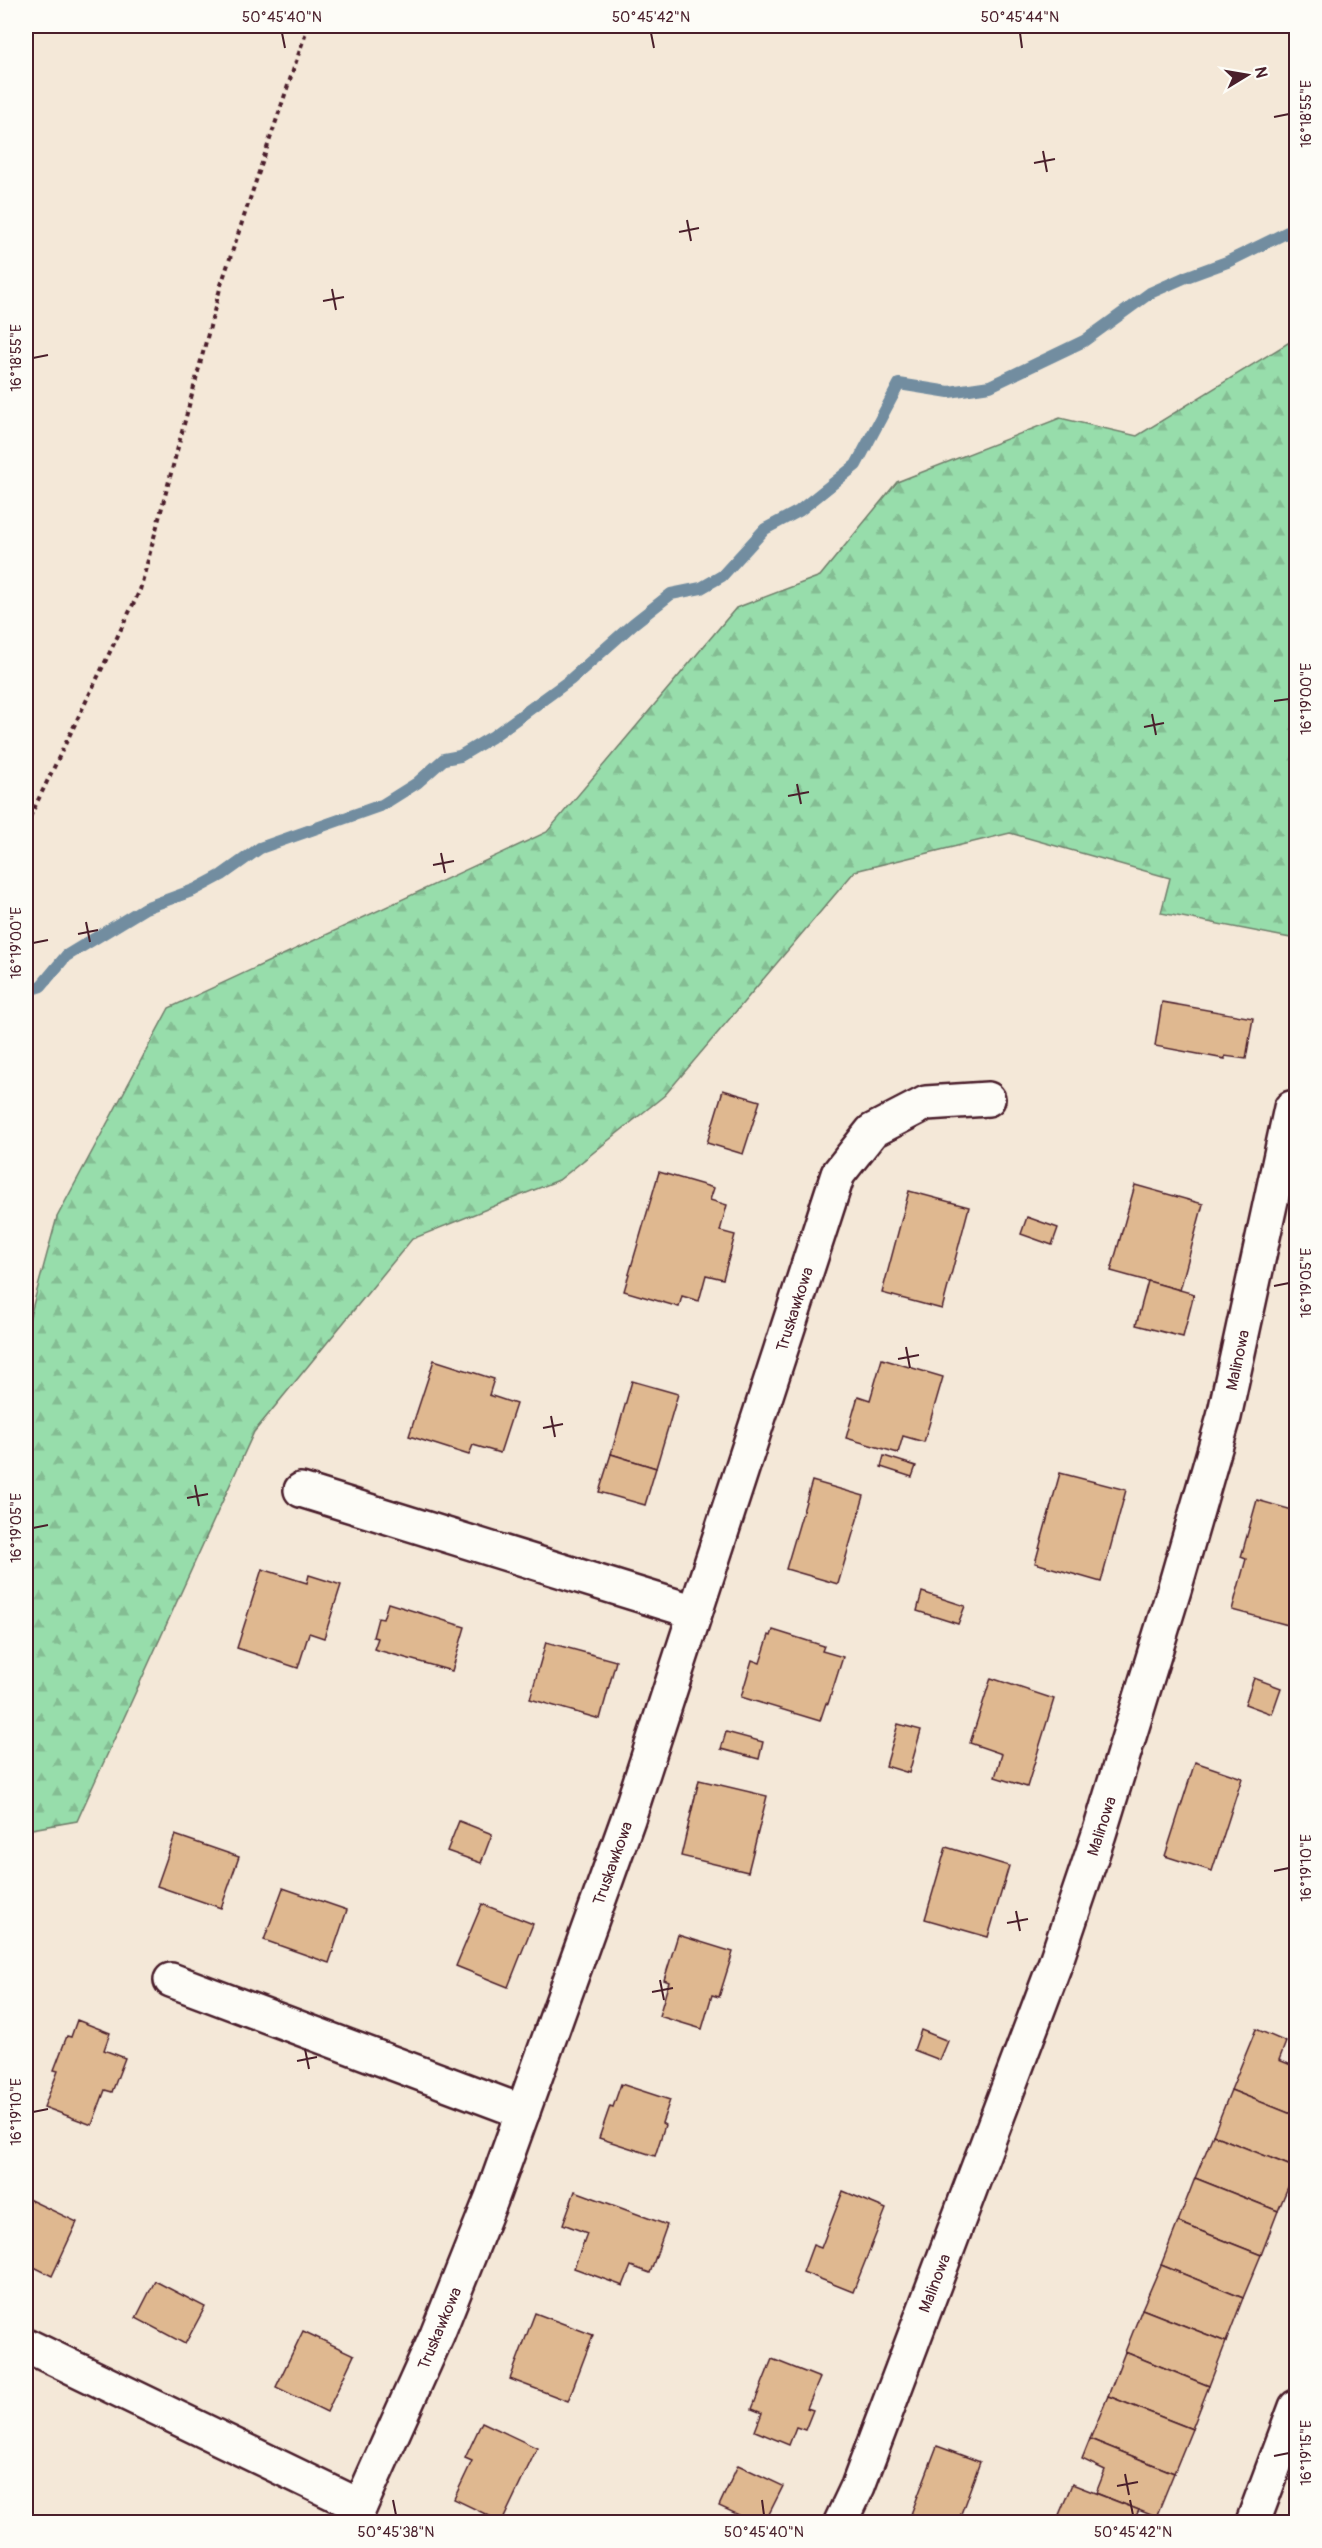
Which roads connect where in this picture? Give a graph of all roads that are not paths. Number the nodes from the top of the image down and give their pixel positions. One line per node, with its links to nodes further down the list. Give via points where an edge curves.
1 (988, 1099): 4 (street, Truskawkowa, via 926,1103 872,1131 838,1174)
2 (1292, 1108): 10 (street, Malinowa, via 1224,1417 1099,1834 1055,1964 858,2486)
3 (302, 1490): 4 (street)
4 (695, 1612): 6 (street, Truskawkowa, via 628,1819)
5 (171, 1980): 6 (street)
6 (523, 2112): 9 (street, Truskawkowa, via 437,2335)
7 (26, 2345): 9 (street, Truskawkowa)
8 (1296, 2407): 11 (street)
9 (356, 2514)
10 (840, 2523)
11 (1253, 2523)

